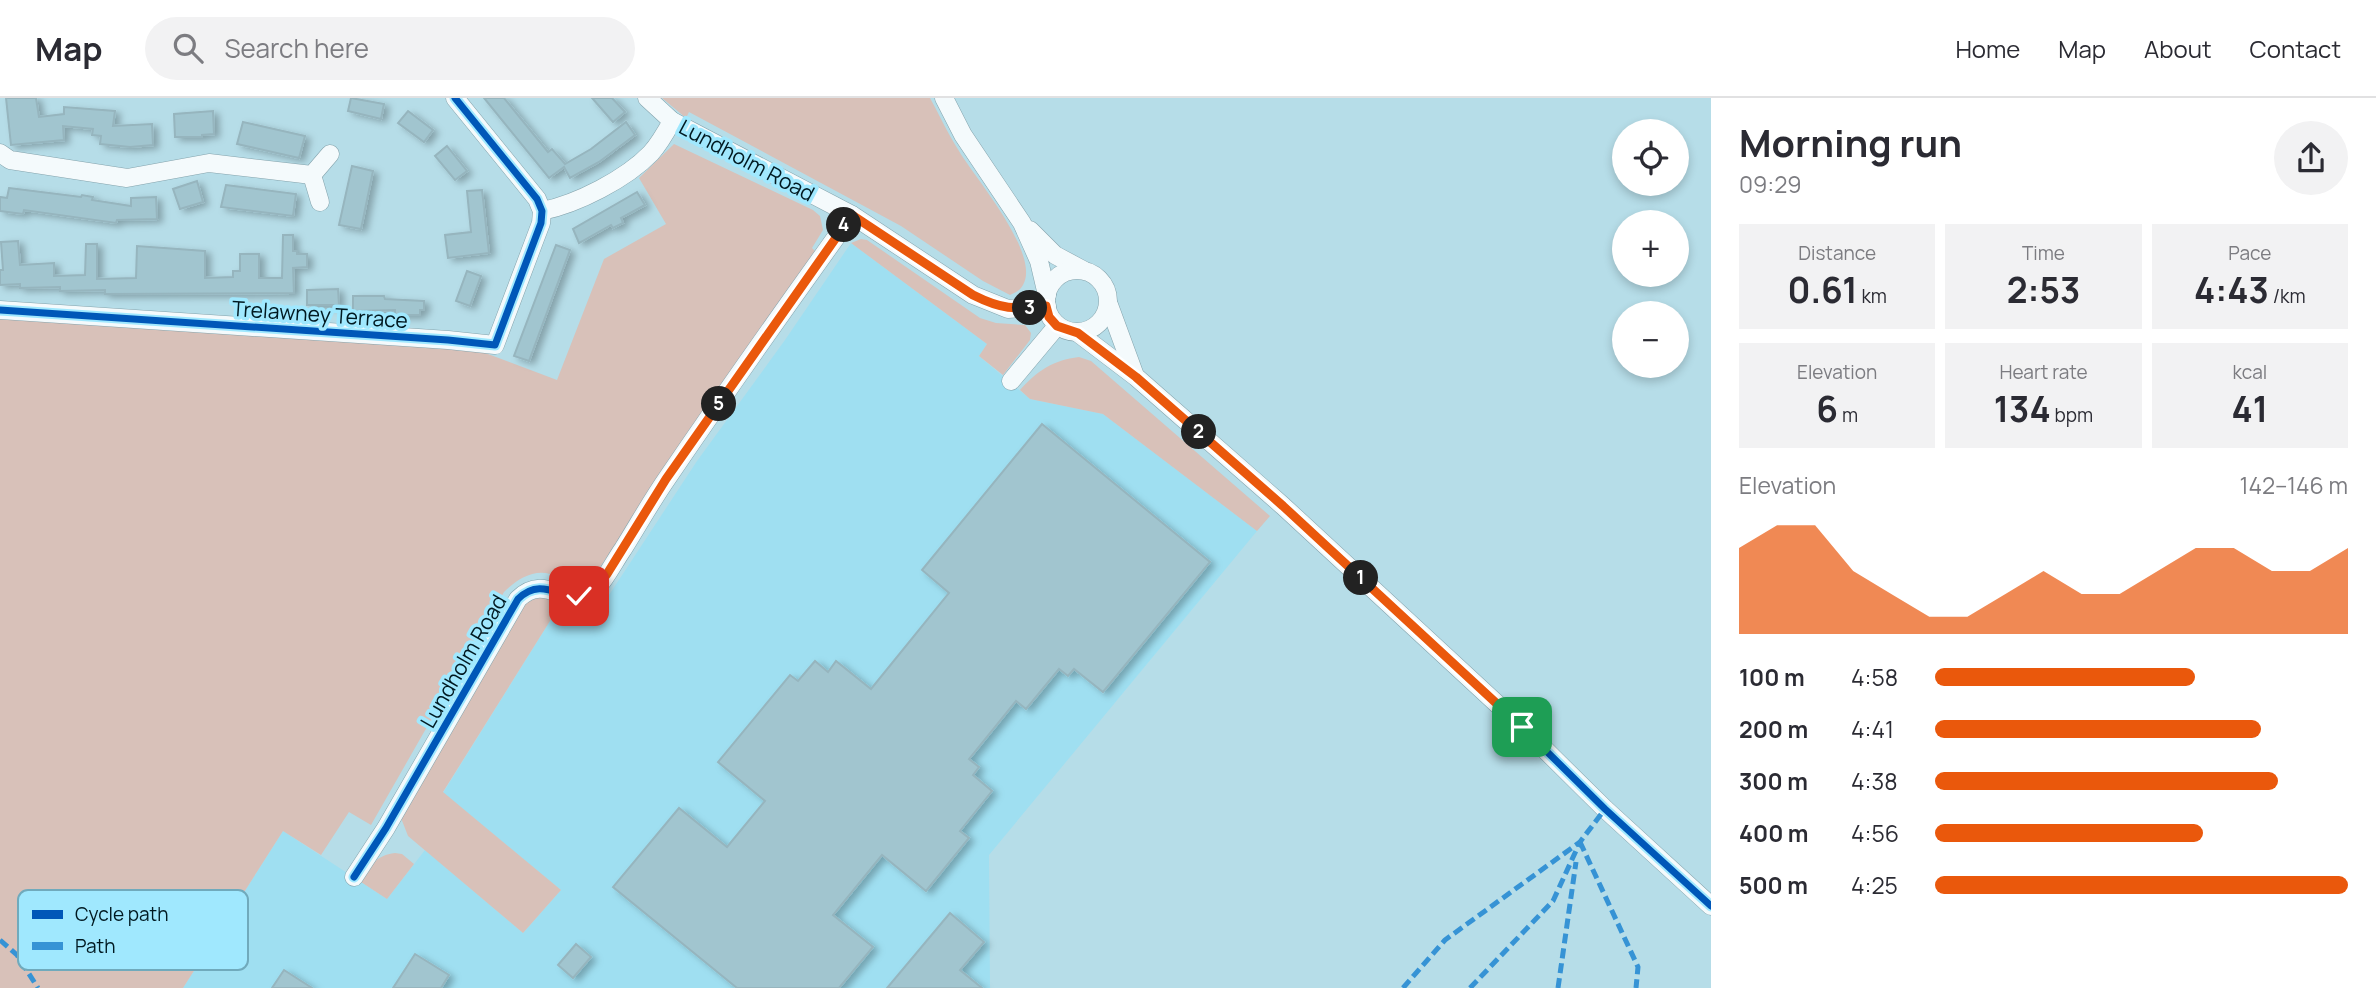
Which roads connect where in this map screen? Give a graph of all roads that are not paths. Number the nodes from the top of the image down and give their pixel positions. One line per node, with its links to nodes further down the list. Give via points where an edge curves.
1 (455, 98): 9 (street)
2 (647, 98): 4 (street, Lundholm Road)
3 (944, 98): 11 (street)
4 (672, 121): 9 (street, via 652,152 635,166 580,198); 10 (street, Lundholm Road)
5 (0, 153): 7 (street, via 10,160 127,178 209,163)
6 (330, 154): 7 (street)
7 (312, 175): 8 (street)
8 (320, 202)
9 (542, 211): 15 (street, Trelawney Terrace, via 495,345)
10 (852, 215): 13 (street, Lundholm Road, via 990,304 1008,309); 20 (street, Lundholm Road, via 666,479 594,590 569,597 540,588 518,600)
11 (1022, 223): 12 (street, via 1055,255); 13 (street, via 1039,261)
12 (1085, 271): 13 (street, via 1058,275); 14 (street, via 1103,283)
13 (1047, 301): 16 (street, via 1049,317)
14 (1109, 304): 17 (street, via 1097,326); 18 (street)
15 (0, 310)
16 (1057, 326): 17 (street); 19 (street)
17 (1078, 333): 18 (street)
18 (1136, 377): 21 (street, via 1283,506)
19 (1011, 381)
20 (354, 877)
21 (1711, 906)

